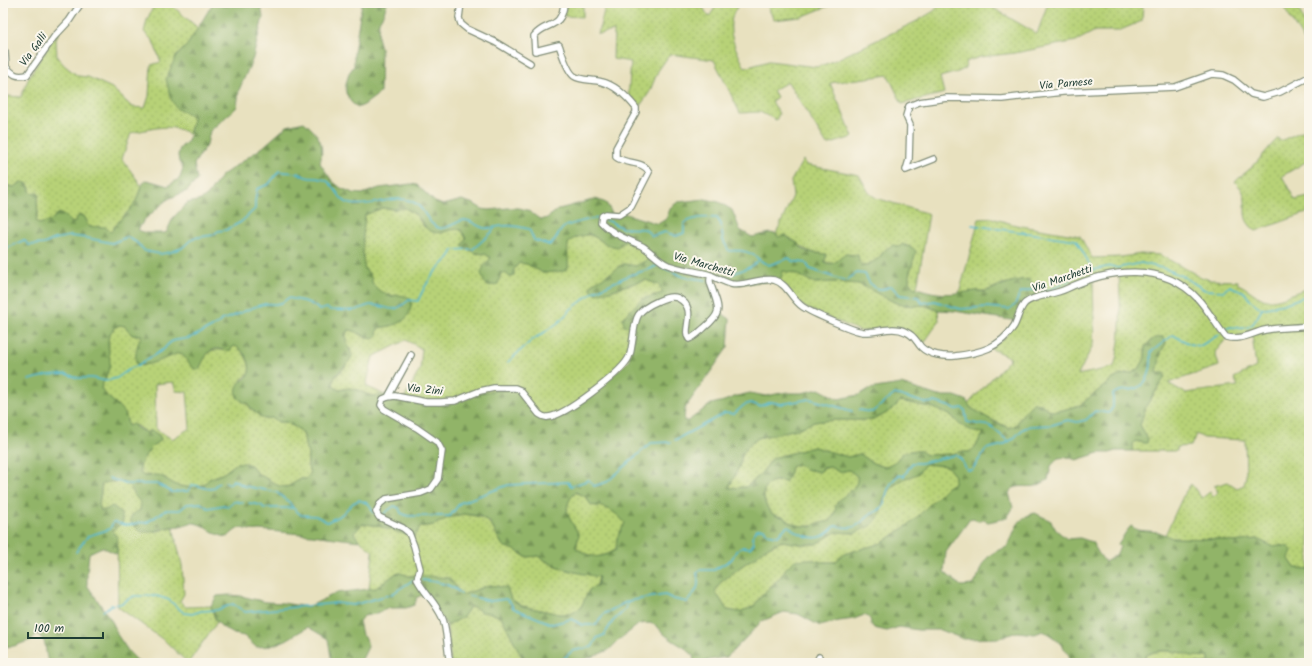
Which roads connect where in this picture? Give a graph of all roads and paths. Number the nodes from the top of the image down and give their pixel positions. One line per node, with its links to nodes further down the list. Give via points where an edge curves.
1 (81, 3): 4 (street, Via Galli, via 27,75 14,74 6,67)
2 (461, 3): 5 (street, via 458,18 461,24)
3 (564, 3): 8 (street, Via Marchetti, via 558,21 538,30 534,36 534,51 559,45 574,76 610,85 636,108 615,154 620,160 643,165 649,172 631,207 619,214 606,214 602,216 601,222 606,228 644,247 667,264)
4 (5, 52)
5 (530, 63)
6 (1309, 77): 7 (street, Via Parnese, via 1280,92 1263,96 1250,94 1223,74 1212,74 1175,87 1063,92 1002,99 947,98 912,104 906,116 910,125 909,160 906,170)
7 (934, 159)
8 (711, 276): 9 (street, Via Marchetti, via 730,284 773,280 785,286 796,302 803,307 844,326 862,332 900,330 912,334 926,351 947,357 994,347 1010,332 1023,306 1033,298 1059,292 1098,276 1134,272 1160,275 1183,287 1198,299 1226,336 1233,339 1265,330); 11 (street, Via Zini, via 718,306 713,321 689,339 686,332 689,313 678,298 670,296 643,308 635,324 631,352 627,361 587,397 560,413 543,417 520,390 515,388 494,388 455,401 441,402)
9 (1309, 326)
10 (411, 356): 11 (street)
11 (388, 396): 13 (street, via 381,404 384,409 417,428 440,446 442,451 438,479 431,489 386,499 376,512 379,517 409,533 420,569 417,579 443,618)
12 (819, 657): 14 (street)
13 (450, 663)
14 (816, 663)

